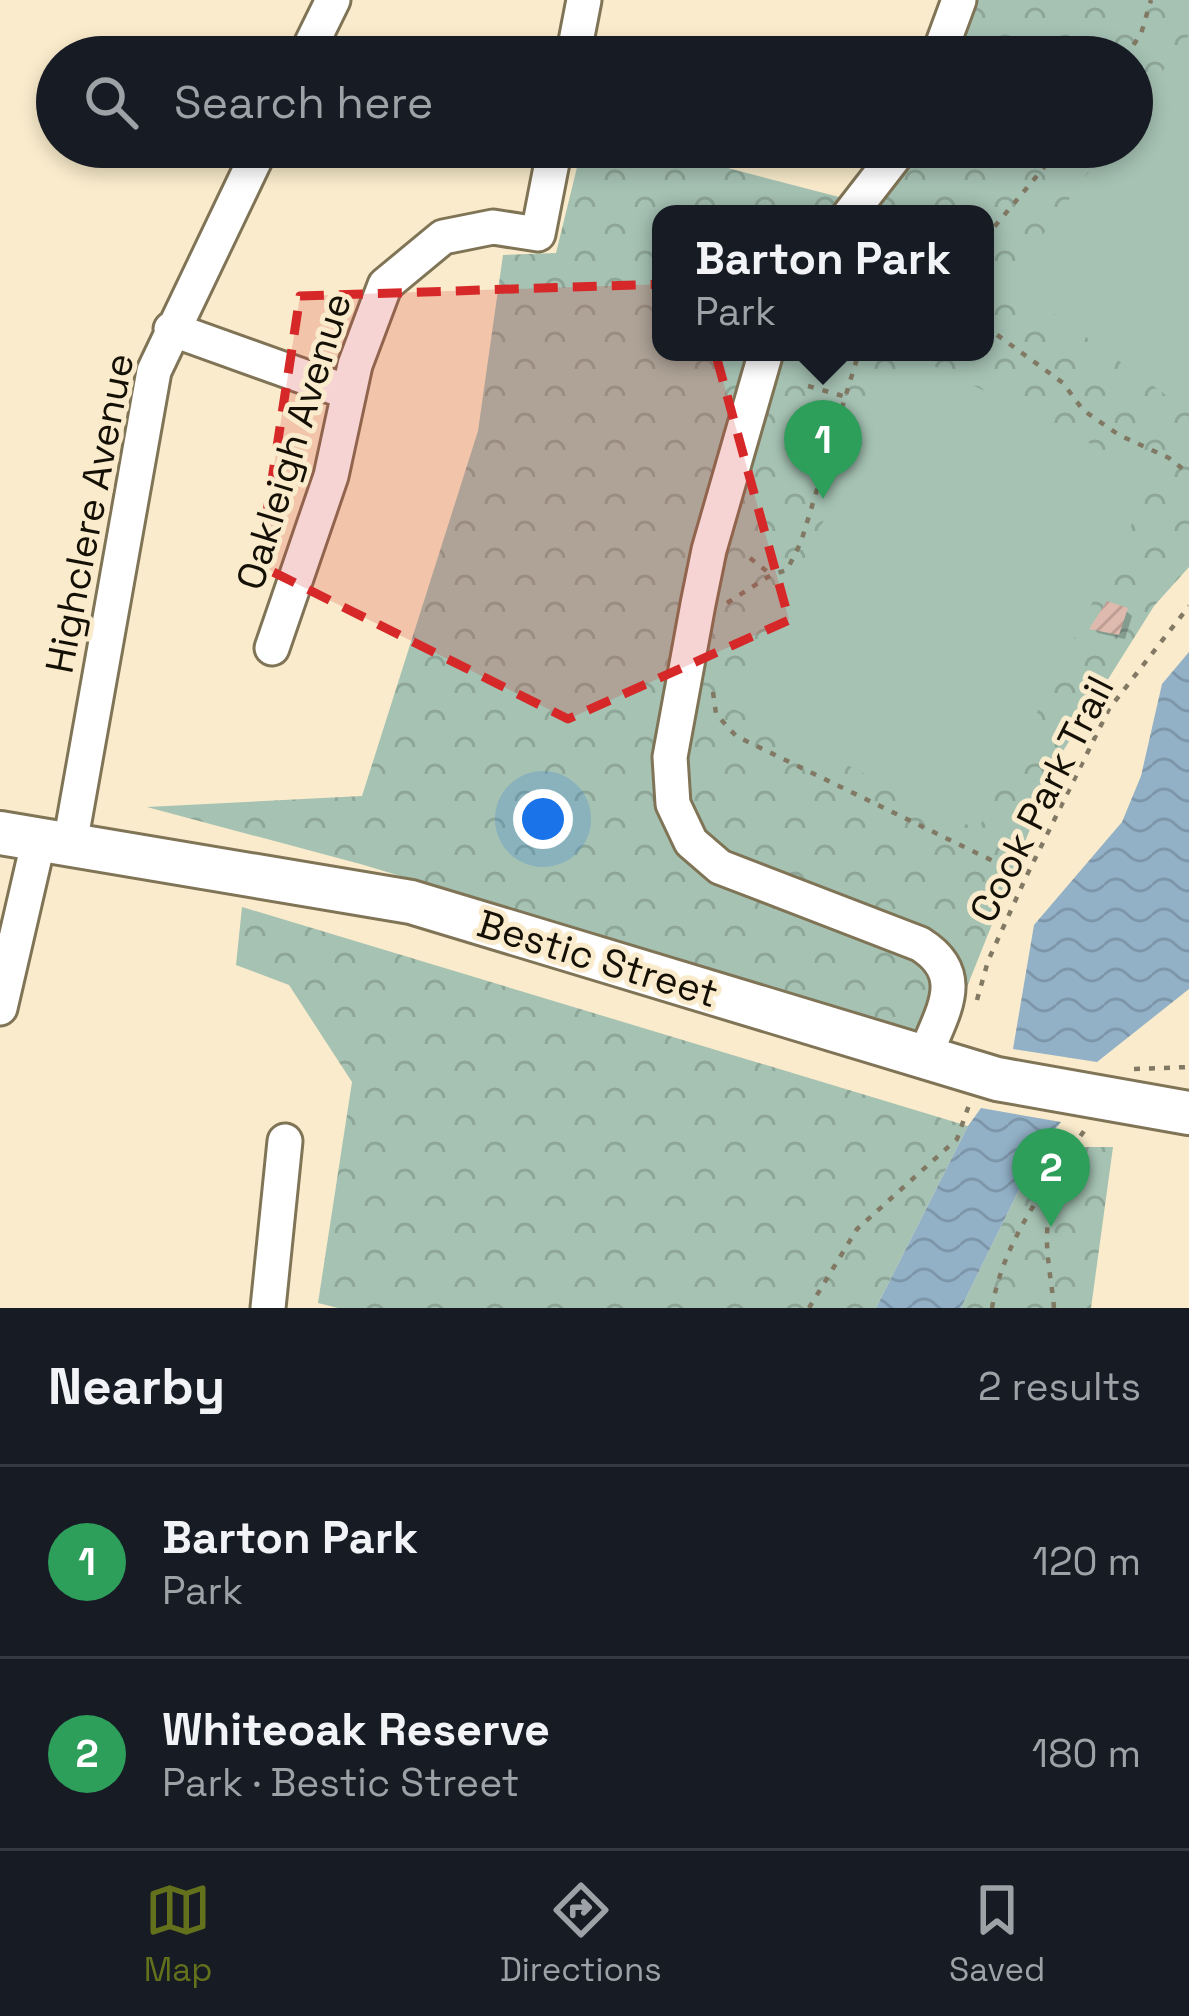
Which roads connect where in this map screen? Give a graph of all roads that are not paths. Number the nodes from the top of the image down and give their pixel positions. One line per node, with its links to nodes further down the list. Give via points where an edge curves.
1 (332, 0): 4 (street)
2 (584, 0): 5 (street)
3 (959, 0): 6 (street)
4 (314, 36)
5 (577, 36)
6 (946, 36)
7 (251, 168): 11 (street, Highclere Avenue)
8 (551, 168): 13 (street, Oakleigh Avenue, via 538,234 493,227 443,237 385,285)
9 (886, 168): 10 (street)
10 (857, 205)
11 (171, 329): 13 (street); 15 (street, Highclere Avenue)
12 (764, 361): 17 (street, via 701,586 670,757 673,804 692,842 720,867 937,954 950,991)
13 (346, 392): 14 (street, Oakleigh Avenue, via 331,476)
14 (272, 648)
15 (36, 838): 16 (street, Highclere Avenue); 17 (main road, Bestic Street, via 411,902)
16 (0, 1008)
17 (924, 1058): 18 (main road, Bestic Street, via 990,1091 1083,1109)
18 (1189, 1113)
19 (285, 1141): 20 (street)
20 (268, 1308)

